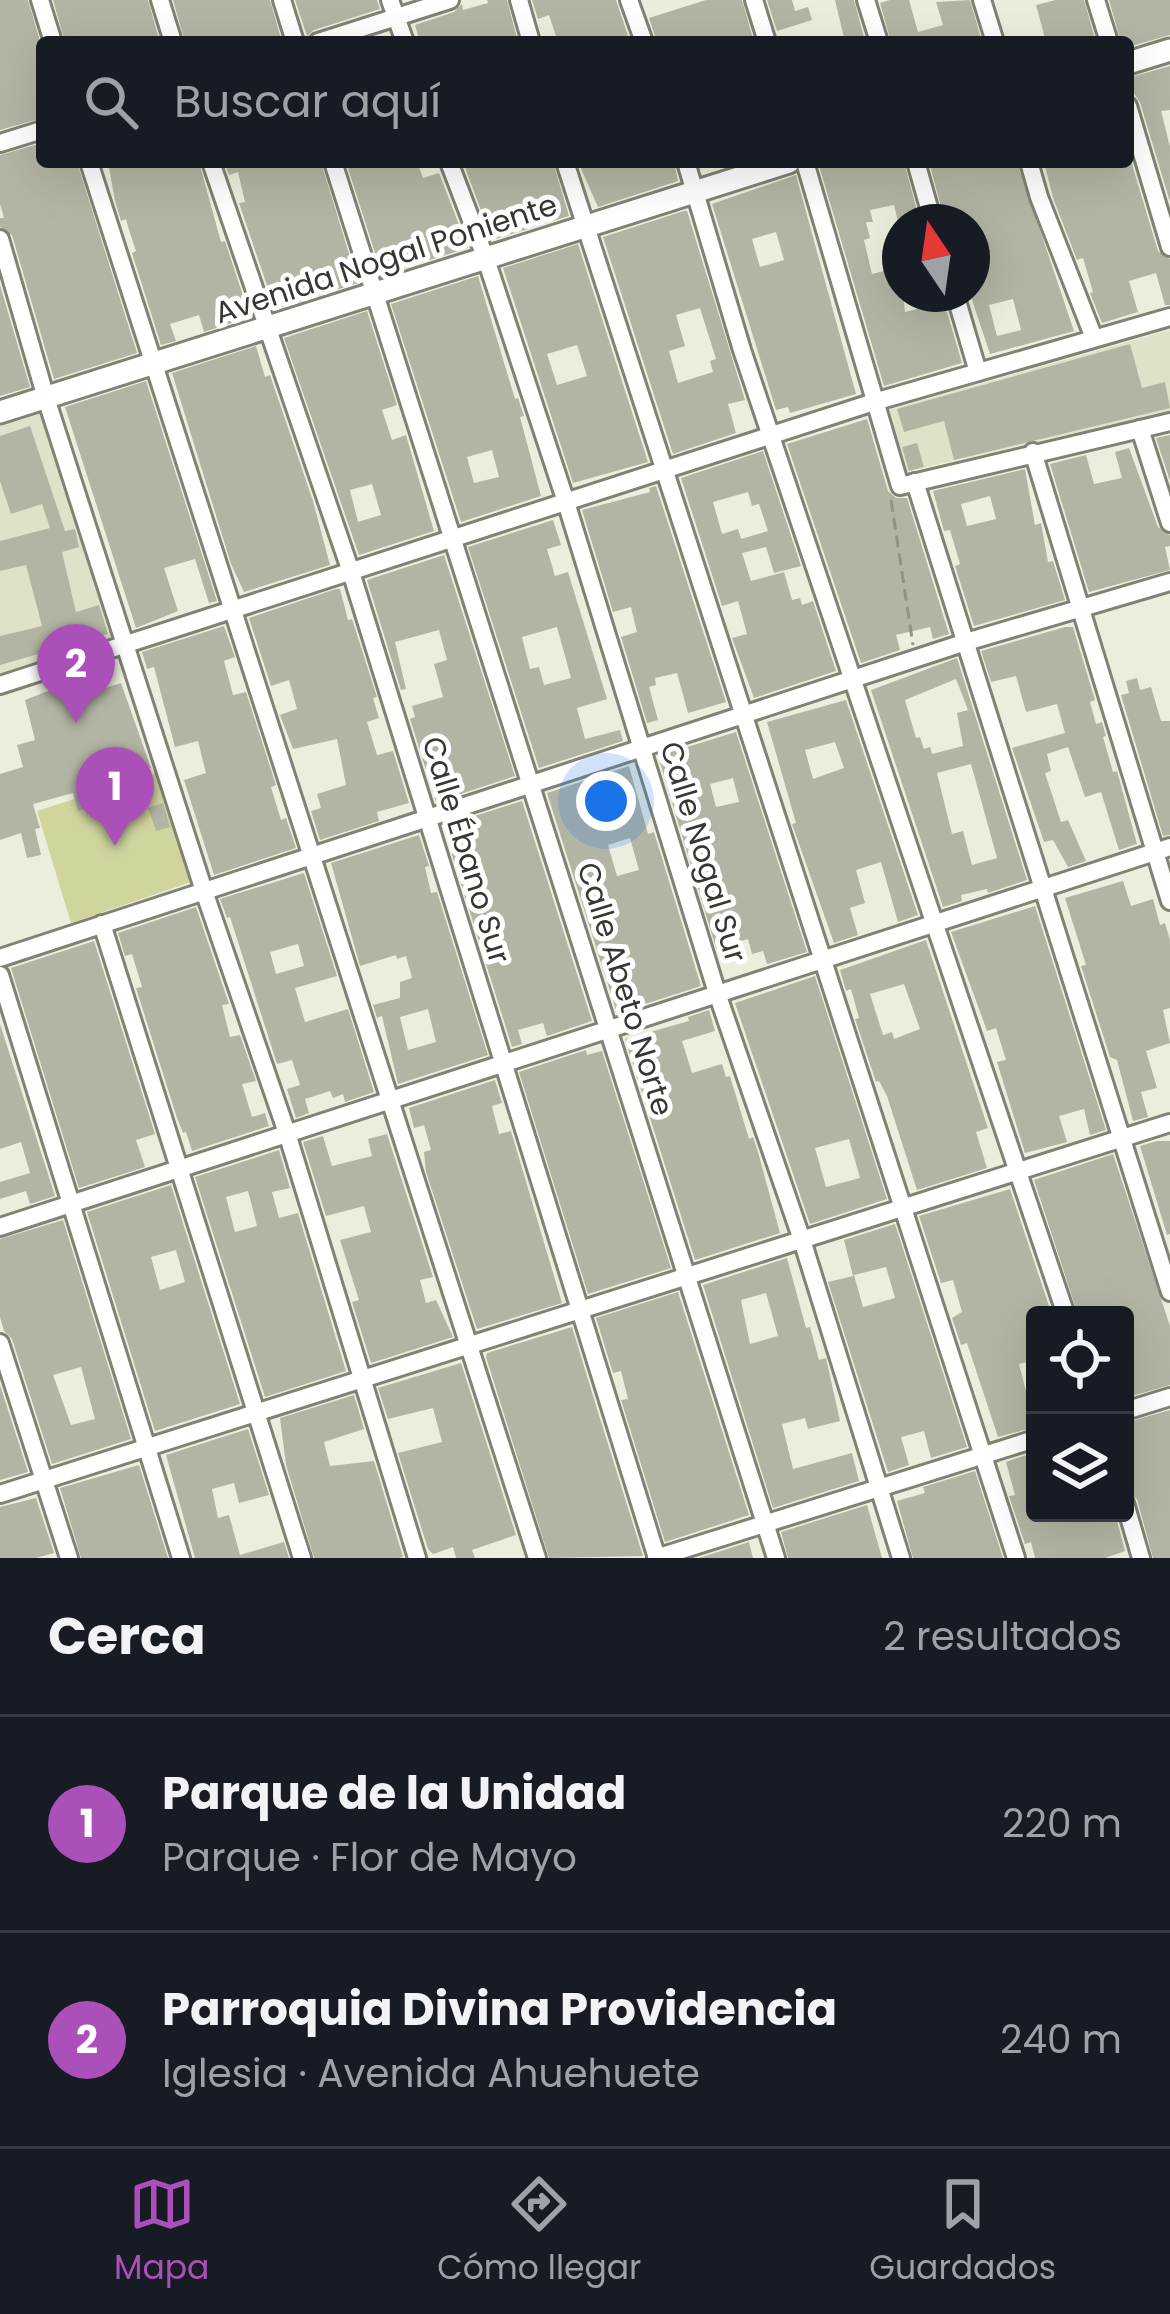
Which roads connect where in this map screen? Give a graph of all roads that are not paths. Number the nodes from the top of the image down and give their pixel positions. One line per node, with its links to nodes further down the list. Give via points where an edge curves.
1 (40, 0): 12 (street)
2 (160, 0): 13 (street)
3 (282, 0): 14 (street)
4 (450, 0): 11 (street)
5 (519, 0): 16 (street)
6 (629, 0): 17 (street)
7 (754, 0): 18 (street)
8 (866, 0): 19 (street)
9 (982, 0): 20 (street)
10 (1096, 0): 21 (street)
11 (393, 9): 15 (street)
12 (50, 36)
13 (171, 36)
14 (293, 36)
15 (332, 36)
16 (529, 36)
17 (642, 36)
18 (765, 36)
19 (877, 36)
20 (993, 36)
21 (1107, 36)
22 (1170, 50): 23 (street)
23 (1134, 61)
24 (1134, 126): 41 (street)
25 (36, 132): 26 (street)
26 (0, 143)
27 (91, 168): 48 (street)
28 (213, 168): 46 (street, Calle Ébano Sur)
29 (335, 168): 43 (street, Calle Abeto Norte)
30 (451, 168): 42 (street, Calle Nogal Sur)
31 (568, 168): 39 (street)
32 (688, 168): 37 (street)
33 (770, 168): 37 (street, Avenida Nogal Poniente)
34 (807, 168): 51 (street)
35 (918, 168): 38 (street)
36 (1031, 168): 47 (street)
37 (696, 191): 39 (street, Avenida Nogal Poniente); 55 (street)
38 (928, 204)
39 (584, 227): 42 (street, Avenida Nogal Poniente); 57 (street)
40 (0, 239): 50 (street)
41 (1170, 247)
42 (486, 259): 43 (street, Avenida Nogal Poniente); 59 (street, Calle Nogal Sur)
43 (375, 293): 46 (street, Avenida Nogal Poniente); 61 (street, Calle Abeto Norte)
44 (960, 312): 49 (street)
45 (1170, 316): 47 (street)
46 (265, 328): 48 (street, Avenida Nogal Poniente); 62 (street, Calle Ébano Sur)
47 (1094, 338): 49 (street)
48 (157, 363): 50 (street, Avenida Nogal Poniente); 65 (street)
49 (978, 372): 51 (street)
50 (46, 398): 52 (street, Avenida Nogal Poniente); 67 (street)
51 (874, 402): 55 (street); 58 (street)
52 (0, 412)
53 (1170, 422): 54 (street)
54 (1141, 429): 56 (street); 60 (street)
55 (771, 435): 57 (street); 68 (street)
56 (1033, 452): 58 (street); 64 (street)
57 (666, 470): 59 (street); 70 (street)
58 (908, 484): 66 (street)
59 (566, 502): 61 (street); 71 (street, Calle Nogal Sur)
60 (1170, 523)
61 (455, 538): 62 (street); 72 (street, Calle Abeto Norte)
62 (351, 572): 65 (street); 73 (street, Calle Ébano Sur)
63 (1170, 582): 64 (street)
64 (1081, 608): 66 (street); 74 (street)
65 (234, 609): 67 (street); 75 (street)
66 (966, 642): 68 (street); 76 (street)
67 (126, 644): 69 (street); 77 (street)
68 (853, 679): 70 (street); 79 (street)
69 (0, 685)
70 (745, 714): 71 (street); 82 (street)
71 (643, 748): 72 (street); 84 (street, Calle Nogal Sur)
72 (533, 784): 73 (street); 85 (street, Calle Abeto Norte)
73 (428, 818): 75 (street); 86 (street, Calle Ébano Sur)
74 (1162, 849): 76 (street); 78 (street)
75 (313, 855): 77 (street); 87 (street)
76 (1042, 887): 79 (street); 90 (street)
77 (204, 891): 80 (street); 89 (street)
78 (1170, 901)
79 (934, 922): 82 (street); 92 (street)
80 (102, 924): 81 (street); 91 (street)
81 (0, 958)
82 (824, 958): 84 (street); 94 (street)
83 (0, 974): 93 (street)
84 (717, 993): 85 (street); 96 (street, Calle Nogal Sur)
85 (610, 1028): 86 (street); 97 (street, Calle Abeto Norte)
86 (504, 1063): 87 (street); 100 (street, Calle Ébano Sur)
87 (391, 1100): 89 (street); 102 (street)
88 (1170, 1124): 90 (street)
89 (287, 1133): 91 (street); 103 (street)
90 (1122, 1139): 92 (street); 98 (street)
91 (179, 1168): 93 (street); 106 (street)
92 (1018, 1172): 94 (street); 99 (street)
93 (71, 1204): 95 (street); 108 (street)
94 (904, 1208): 96 (street); 109 (street)
95 (0, 1227)
96 (802, 1240): 97 (street); 111 (street, Calle Nogal Sur)
97 (688, 1276): 100 (street); 114 (street, Calle Abeto Norte)
98 (1170, 1292)
99 (1063, 1306)
100 (580, 1310): 102 (street); 120 (street, Calle Ébano Sur)
101 (0, 1343): 110 (street)
102 (469, 1346): 103 (street); 119 (street)
103 (360, 1380): 106 (street); 118 (street)
104 (1170, 1397): 105 (street)
105 (1134, 1408)
106 (256, 1413): 108 (street); 117 (street)
107 (1026, 1442): 109 (street)
108 (147, 1448): 110 (street); 116 (street)
109 (983, 1455): 111 (street); 123 (street)
110 (44, 1480): 112 (street); 115 (street)
111 (879, 1488): 114 (street); 122 (street, Calle Nogal Sur)
112 (0, 1494)
113 (1131, 1522): 124 (street)
114 (765, 1524): 120 (street); 121 (street, Calle Abeto Norte)
115 (69, 1558)
116 (181, 1558)
117 (302, 1558)
118 (417, 1558)
119 (537, 1558)
120 (657, 1558)
121 (776, 1558)
122 (902, 1558)
123 (1016, 1558)
124 (1141, 1558)

